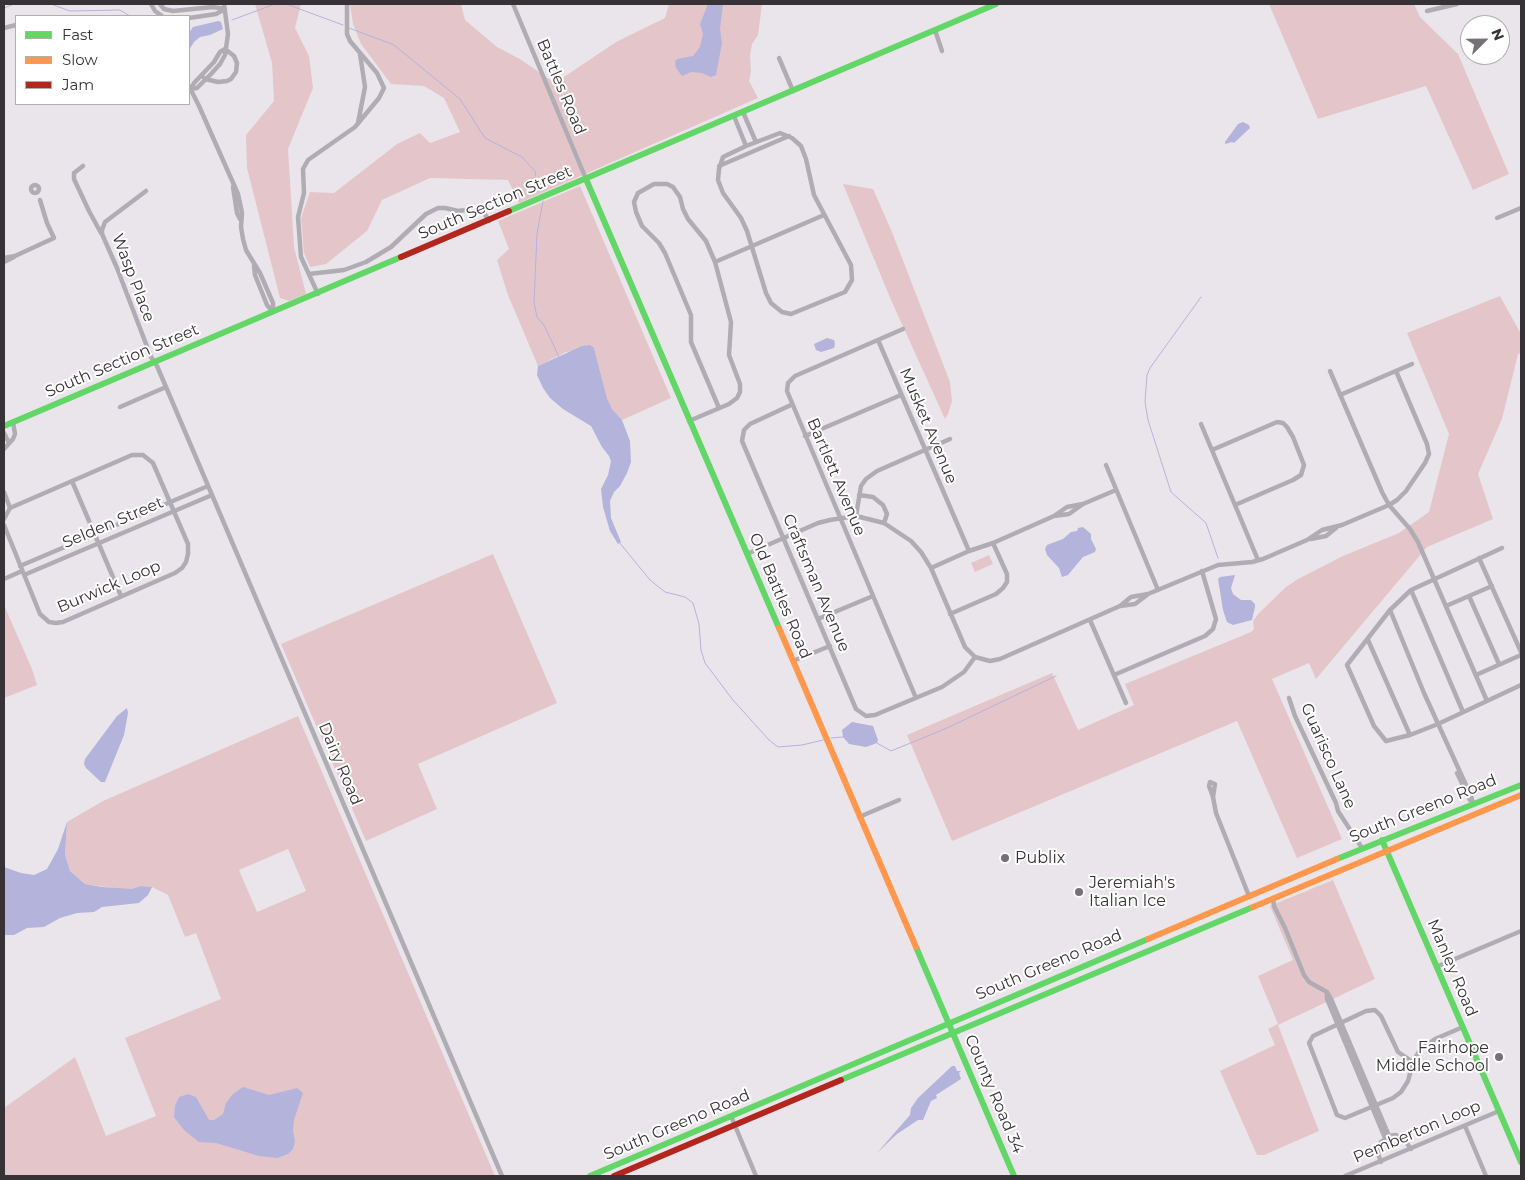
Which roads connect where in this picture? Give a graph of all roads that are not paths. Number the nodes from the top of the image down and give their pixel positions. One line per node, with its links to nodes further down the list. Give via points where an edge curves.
1 (151, 4): 10 (street)
2 (160, 4): 8 (street, via 168,10)
3 (347, 4): 15 (street, via 347,34)
4 (513, 4): 29 (street, Battles Road)
5 (996, 4): 12 (street, South Section Street)
6 (1457, 4): 9 (street)
7 (223, 6): 8 (street); 11 (street, via 216,14); 13 (street, via 228,34)
8 (190, 9): 11 (street)
9 (1427, 11)
10 (161, 15)
11 (191, 18)
12 (935, 30): 14 (street); 19 (street, South Section Street)
13 (225, 49): 17 (street); 17 (street, via 236,60 234,76 223,82)
14 (942, 51)
15 (360, 52): 22 (street, via 365,87); 22 (street, via 384,88)
16 (779, 58): 19 (street)
17 (204, 78): 18 (street)
18 (190, 88): 42 (street, via 233,186 243,239 273,303)
19 (794, 90): 20 (street, South Section Street)
20 (743, 112): 21 (street, South Section Street); 24 (street)
21 (734, 116): 25 (street); 29 (street, South Section Street)
22 (357, 124): 40 (street, via 308,160 303,169 304,193 298,217 301,257)
23 (789, 136): 24 (street, via 780,133); 26 (street); 33 (street, via 804,152 813,191)
24 (754, 142): 25 (street); 26 (street)
25 (746, 146): 28 (street, via 723,157)
26 (756, 150): 28 (street)
27 (82, 166): 36 (street, via 74,173 74,179)
28 (719, 166): 37 (street, via 720,187 741,218)
29 (586, 179): 35 (street, South Section Street); 55 (street, Old Battles Road)
30 (146, 191): 36 (street, Wasp Place, via 105,222)
31 (37, 193): 38 (street, via 54,238)
32 (1521, 208): 34 (street)
33 (824, 215): 37 (street); 37 (street, via 849,259 852,272 846,292 826,301 791,314 776,308 766,292)
34 (1497, 218)
35 (489, 221): 40 (street, via 481,208 458,211 438,208 426,214 391,247 366,262 344,270); 41 (street, South Section Street)
36 (102, 234): 45 (street, Wasp Place)
37 (752, 246): 39 (street)
38 (4, 260)
39 (715, 262): 54 (street, via 731,322 729,355 740,387 737,398); 54 (street, via 706,241 688,219 680,197 672,187 654,184 638,193 634,202 636,212 642,226 665,253 691,315 691,342)
40 (309, 274): 41 (street)
41 (318, 294): 42 (street, South Section Street)
42 (273, 312): 45 (street, South Section Street)
43 (903, 330): 44 (street, Bartlett Avenue)
44 (878, 340): 51 (street, Musket Avenue); 52 (street, Bartlett Avenue, via 791,379 787,387)
45 (154, 363): 49 (street, Dairy Road); 56 (street, South Section Street)
46 (1412, 364): 47 (street)
47 (1396, 370): 50 (street); 75 (street, via 1429,454 1406,491)
48 (1330, 371): 50 (street)
49 (166, 387): 53 (street); 68 (street, Dairy Road)
50 (1340, 394): 75 (street)
51 (901, 395): 60 (street); 64 (street, Musket Avenue)
52 (791, 405): 60 (street, Bartlett Avenue); 84 (street, Craftsman Avenue, via 750,424 742,435)
53 (120, 407)
54 (719, 408): 55 (street)
55 (689, 420): 89 (street, Old Battles Road)
56 (13, 422): 58 (street, South Section Street); 62 (street, via 15,434)
57 (1201, 424): 65 (street)
58 (4, 426)
59 (4, 433): 62 (street)
60 (805, 436): 79 (street, Bartlett Avenue)
61 (950, 439): 64 (street)
62 (9, 443): 63 (street)
63 (4, 449)
64 (925, 450): 72 (street, via 877,470 866,479); 88 (street, Musket Avenue)
65 (1212, 450): 74 (street); 74 (street, via 1277,422 1283,423 1293,437 1304,465 1301,475)
66 (1106, 465): 69 (street)
67 (72, 481): 73 (street, Burwick Loop, via 132,455 143,455 153,463); 76 (street, Burwick Loop); 83 (street)
68 (208, 486): 71 (street, Dairy Road); 73 (street, Selden Street)
69 (1116, 490): 86 (street, via 1083,504 1069,514 1054,516); 98 (street)
70 (4, 492): 76 (street)
71 (212, 495): 77 (street, Selden Street); 155 (street, Dairy Road)
72 (859, 495): 78 (street); 81 (street, via 873,497 883,505 887,514)
73 (170, 502): 77 (street, Burwick Loop); 83 (street, Selden Street)
74 (1235, 505): 91 (street)
75 (1389, 505): 91 (street, via 1342,525 1323,537 1307,540); 95 (street, via 1415,535)
76 (10, 508): 80 (street)
77 (174, 511): 85 (street, Selden Street); 100 (street, Burwick Loop, via 188,544 186,562 175,573)
78 (856, 516): 79 (street); 81 (street)
79 (840, 518): 84 (street, via 818,523); 101 (street, Bartlett Avenue)
80 (4, 519)
81 (884, 524): 92 (street, via 905,537 921,552)
82 (4, 525): 93 (street, Burwick Loop)
83 (95, 534): 85 (street); 93 (street, Selden Street)
84 (784, 538): 89 (street); 106 (street, Craftsman Avenue)
85 (99, 543): 93 (street, Selden Street); 100 (street)
86 (993, 543): 88 (street); 105 (street, via 1007,574 1004,588)
87 (1502, 548): 90 (street)
88 (968, 552): 92 (street)
89 (747, 554): 112 (street, Old Battles Road)
90 (1480, 558): 95 (street); 97 (street)
91 (1258, 560): 94 (street, via 1218,565)
92 (931, 568): 105 (street)
93 (22, 571): 96 (street, Selden Street); 100 (street, Burwick Loop, via 40,614 50,622 63,622)
94 (1202, 571): 98 (street); 114 (street, via 1216,619 1213,629 1205,636)
95 (1434, 578): 99 (street); 103 (street)
96 (4, 579)
97 (1492, 586): 102 (street); 110 (street)
98 (1158, 590): 107 (street, via 1135,604 1120,606)
99 (1411, 590): 104 (street); 121 (street)
100 (121, 596)
101 (873, 596): 106 (street); 117 (street, Bartlett Avenue)
102 (1469, 596): 103 (street); 113 (street)
103 (1446, 606): 115 (street)
104 (1390, 610): 108 (street); 122 (street)
105 (950, 614): 111 (street, via 965,648)
106 (818, 619): 109 (street, Craftsman Avenue)
107 (1090, 620): 111 (street, via 1000,659 990,661); 114 (street)
108 (1368, 640): 123 (street); 124 (street, via 1347,665 1374,726)
109 (830, 646): 112 (street); 117 (street, Craftsman Avenue, via 855,707 861,713 876,716)
110 (1521, 654): 113 (street)
111 (976, 657): 117 (street, Craftsman Avenue, via 964,672 942,687)
112 (793, 661): 131 (street, Old Battles Road)
113 (1499, 664): 115 (street)
114 (1114, 675): 120 (street)
115 (1476, 675): 119 (street)
116 (1521, 685): 119 (street)
117 (916, 698)
118 (1289, 698): 133 (street, Guarisco Lane, via 1338,811)
119 (1487, 701): 121 (street)
120 (1126, 703)
121 (1463, 712): 122 (street)
122 (1438, 724): 123 (street); 130 (street)
123 (1410, 735): 124 (street)
124 (1386, 741): 125 (street)
125 (1383, 748)
126 (1521, 785): 130 (street, South Greeno Road)
127 (1521, 795): 134 (street, South Greeno Road)
128 (1213, 798): 135 (street)
129 (899, 800): 131 (street)
130 (1473, 804): 132 (street, South Greeno Road)
131 (859, 817): 141 (street, Old Battles Road)
132 (1382, 840): 133 (street, South Greeno Road); 134 (street, Manley Road)
133 (1362, 848): 135 (street, South Greeno Road)
134 (1386, 851): 136 (street, South Greeno Road); 140 (street, Manley Road)
135 (1249, 896): 138 (street, South Greeno Road)
136 (1273, 898): 139 (street, South Greeno Road); 142 (street, via 1300,968 1306,979 1326,992)
137 (1521, 931): 140 (street)
138 (1150, 938): 139 (street); 141 (street, South Greeno Road)
139 (1154, 948): 144 (street, South Greeno Road)
140 (1436, 966): 143 (street, Manley Road)
141 (949, 1022): 144 (street, County Road 34); 148 (street, South Greeno Road)
142 (1339, 1023): 145 (street, via 1375,1010 1393,1046 1404,1058); 146 (street); 146 (street, via 1313,1036 1308,1043 1335,1111 1345,1118)
143 (1463, 1027): 145 (street, via 1427,1044 1417,1053); 147 (street, Manley Road)
144 (953, 1032): 149 (street, South Greeno Road); 159 (street, County Road 34)
145 (1414, 1062): 146 (street, via 1401,1092)
146 (1374, 1106): 151 (street)
147 (1499, 1111): 150 (street, Pemberton Loop); 154 (street, Manley Road)
148 (731, 1116): 149 (street); 156 (street, South Greeno Road)
149 (734, 1125): 157 (street, South Greeno Road); 158 (street)
150 (1464, 1126): 152 (street, Pemberton Loop); 161 (street)
151 (1387, 1137): 152 (street, via 1396,1135 1404,1138); 153 (street, via 1378,1150)
152 (1411, 1149): 153 (street, Pemberton Loop)
153 (1381, 1162): 160 (street, Pemberton Loop)
154 (1521, 1162)
155 (502, 1176)
156 (590, 1176)
157 (614, 1176)
158 (756, 1176)
159 (1014, 1176)
160 (1345, 1176)
161 (1486, 1176)

